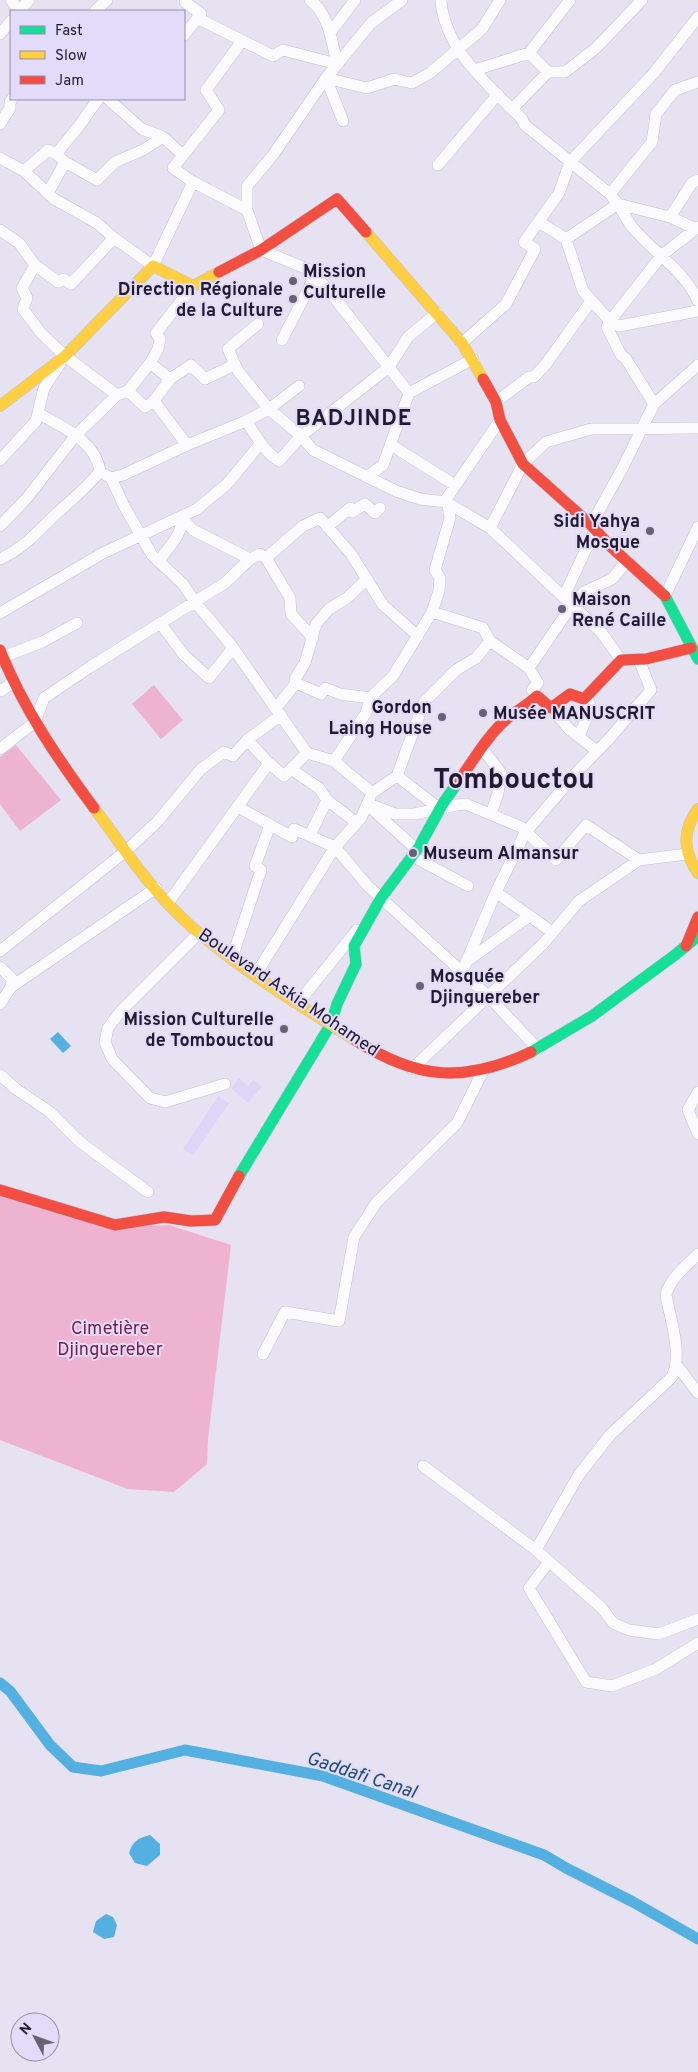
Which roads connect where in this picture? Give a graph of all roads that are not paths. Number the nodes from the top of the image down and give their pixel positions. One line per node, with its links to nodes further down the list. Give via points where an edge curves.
1 (11, 0): 12 (street)
2 (29, 0): 13 (street)
3 (107, 0): 14 (street)
4 (356, 0): 18 (street)
5 (402, 0): 24 (street, via 371,23)
6 (441, 0): 22 (street, via 442,17)
7 (500, 0): 22 (street, via 482,29)
8 (570, 0): 23 (street)
9 (642, 0): 26 (street, via 596,48 565,72)
10 (184, 1): 16 (street, via 201,14)
11 (312, 1): 18 (street, via 320,8)
12 (19, 10)
13 (21, 10)
14 (97, 10)
15 (698, 17): 41 (street, via 653,74)
16 (197, 18): 20 (street); 21 (street)
17 (10, 22): 19 (street)
18 (330, 33): 24 (street)
19 (0, 34)
20 (185, 34)
21 (242, 41): 24 (street, via 273,56 283,50); 38 (street, via 206,90 220,110)
22 (459, 50): 25 (street); 27 (street, via 412,83 394,79 367,88)
23 (529, 53): 25 (street); 26 (street)
24 (337, 64): 27 (street)
25 (475, 70): 29 (street)
26 (548, 72): 33 (street)
27 (326, 78): 34 (street); 49 (street, via 273,155 247,186)
28 (698, 82): 47 (street, via 675,90 656,114 652,142)
29 (498, 94): 33 (street); 42 (street)
30 (11, 100): 35 (street)
31 (97, 100): 37 (street)
32 (109, 100): 36 (street, via 142,130)
33 (512, 109): 41 (street, via 524,125)
34 (343, 121)
35 (0, 124)
36 (163, 137): 38 (street); 40 (street, via 115,162 97,180)
37 (56, 154): 40 (street); 43 (street, via 48,150)
38 (183, 156): 45 (street, via 173,168)
39 (0, 158): 43 (street)
40 (65, 162): 46 (street)
41 (570, 162): 47 (street); 51 (street, via 559,193)
42 (438, 165)
43 (24, 171): 46 (street)
44 (698, 180): 50 (street, via 692,183)
45 (193, 182): 49 (street); 59 (street)
46 (48, 193): 54 (street)
47 (610, 194): 48 (street)
48 (618, 204): 50 (street); 55 (street); 57 (street, via 633,228)
49 (247, 210): 56 (street)
50 (670, 217): 52 (street)
51 (539, 222): 55 (street); 69 (street, via 524,242 535,249 506,304)
52 (697, 228): 57 (street)
53 (0, 230): 58 (street, via 20,243)
54 (114, 238): 58 (street, via 71,284 64,280 58,282); 59 (street)
55 (566, 239): 62 (street, via 582,291)
56 (261, 250): 60 (street, via 310,270); 61 (street); 65 (street, via 337,199)
57 (662, 255): 63 (street, via 693,290); 66 (street)
58 (35, 265): 70 (street, via 22,288 27,298 23,309 41,333)
59 (152, 266): 61 (street); 70 (street)
60 (316, 276): 68 (street); 75 (street)
61 (193, 286): 72 (street, via 156,333 160,339)
62 (591, 301): 66 (street); 82 (street, via 534,377 529,377)
63 (698, 301)
64 (698, 311): 66 (street, via 619,326)
65 (437, 313): 69 (street); 75 (street, via 408,337)
66 (610, 321): 83 (street, via 607,327 621,355)
67 (258, 324): 73 (street, via 228,349)
68 (282, 340)
69 (462, 344): 71 (street)
70 (65, 356): 80 (street); 84 (street); 86 (street, via 44,388)
71 (473, 359): 79 (street); 82 (street)
72 (150, 363): 76 (street); 78 (street)
73 (234, 365): 76 (street, via 205,379 191,365); 85 (street)
74 (698, 365): 83 (street)
75 (389, 367): 79 (street); 92 (street)
76 (170, 379): 81 (street)
77 (300, 386): 85 (street)
78 (128, 391): 80 (street); 81 (street, via 145,407)
79 (409, 393): 95 (street)
80 (116, 395): 91 (street)
81 (154, 401): 94 (street)
82 (496, 402): 87 (street)
83 (654, 404): 89 (street)
84 (0, 406)
85 (269, 408): 88 (street); 92 (street)
86 (38, 413): 91 (street); 96 (street, via 36,422)
87 (500, 420): 97 (street); 101 (street)
88 (246, 422): 93 (street); 94 (street)
89 (641, 428): 90 (street); 97 (street, via 591,428 546,442); 108 (street)
90 (698, 428)
91 (75, 436): 98 (street, via 94,452); 105 (street, via 27,498)
92 (301, 436): 93 (street, via 279,461); 99 (street, via 312,450)
93 (260, 444): 104 (street, via 227,484 197,509)
94 (187, 445): 100 (street)
95 (391, 445): 99 (street, via 383,465); 101 (street)
96 (0, 460)
97 (523, 464): 108 (street); 109 (street)
98 (100, 471): 100 (street); 113 (street, via 28,543)
99 (367, 477): 102 (street, via 420,499)
100 (111, 478): 110 (street)
101 (455, 484): 102 (street)
102 (446, 502): 109 (street); 121 (street, via 450,518 435,570 440,578)
103 (380, 508): 107 (street, via 375,513 365,504 352,512 350,508)
104 (181, 517): 110 (street); 114 (street, via 193,530); 115 (street, via 178,533)
105 (0, 526)
106 (698, 526): 111 (street)
107 (327, 527): 112 (street, via 320,518 303,526); 117 (street)
108 (593, 527): 116 (street); 120 (street, via 566,592)
109 (490, 528): 120 (street)
110 (140, 536): 115 (street); 122 (street, via 103,553)
111 (693, 550): 118 (street)
112 (266, 558): 114 (street, via 260,554); 126 (street, via 290,598 291,614)
113 (0, 559)
114 (250, 559): 119 (street, via 224,583)
115 (158, 561): 119 (street, via 183,584)
116 (627, 561): 118 (street); 120 (street, via 612,579)
117 (367, 579): 125 (street, via 382,604); 126 (street, via 347,598 329,609 316,624)
118 (665, 596): 129 (street)
119 (194, 602): 123 (street); 128 (street)
120 (569, 602): 132 (street, via 601,632); 134 (street)
121 (432, 612): 125 (street); 127 (street, via 483,628)
122 (0, 614)
123 (160, 622): 128 (street, via 184,655 209,678); 143 (street, via 44,698)
124 (77, 623): 130 (street)
125 (418, 636): 139 (street, via 393,676)
126 (313, 638): 136 (street, via 305,663 295,679)
127 (490, 641): 134 (street); 153 (street, via 476,658 456,670 424,702)
128 (233, 648): 142 (street)
129 (691, 648): 131 (street); 133 (street)
130 (2, 659): 135 (street, Boulevard Askia Mohamed)
131 (698, 659)
132 (621, 660): 133 (street); 140 (street)
133 (639, 660): 148 (street, via 651,690)
134 (529, 668): 138 (street, via 538,683 532,690)
135 (14, 682): 137 (street); 143 (street, Boulevard Askia Mohamed)
136 (296, 684): 139 (street, via 321,694 325,688 340,694); 142 (street)
137 (0, 691)
138 (537, 696): 141 (street); 146 (street, via 508,718)
139 (370, 698): 150 (street, via 366,713)
140 (584, 699): 141 (street, via 570,694); 144 (street, via 589,702 590,710)
141 (550, 708): 144 (street)
142 (278, 712): 145 (street); 149 (street)
143 (35, 722): 147 (street); 165 (street, Boulevard Askia Mohamed)
144 (579, 736): 148 (street)
145 (247, 740): 151 (street); 165 (street, via 233,756 224,752 202,769 157,822)
146 (482, 748): 158 (street); 159 (street, via 501,773)
147 (0, 749)
148 (597, 751): 162 (street)
149 (307, 753): 150 (street); 152 (street)
150 (334, 761): 154 (street)
151 (269, 764): 152 (street, via 284,776); 156 (street)
152 (291, 769): 155 (street, via 319,788)
153 (396, 776): 154 (street); 158 (street)
154 (370, 799): 158 (street, via 396,814); 160 (street); 166 (street)
155 (327, 800): 160 (street); 163 (street)
156 (238, 807): 161 (street); 175 (street)
157 (698, 808): 167 (street, via 687,827)
158 (440, 809): 159 (street, via 466,804); 166 (street)
159 (491, 814): 162 (street)
160 (357, 822): 164 (street)
161 (270, 824): 163 (street, via 292,837 294,829); 183 (street, via 255,866 261,870)
162 (527, 831): 168 (street, via 556,860 586,826); 173 (street)
163 (310, 835): 164 (street)
164 (335, 847): 174 (street); 187 (street)
165 (126, 852): 172 (street, Boulevard Askia Mohamed); 182 (street)
166 (415, 853): 171 (street); 174 (street)
167 (687, 854): 168 (street); 169 (street)
168 (639, 860): 178 (street, via 579,900)
169 (696, 870): 170 (street)
170 (698, 884)
171 (468, 886)
172 (156, 888): 175 (street, Boulevard Askia Mohamed); 188 (street)
173 (496, 892): 176 (street); 184 (street)
174 (378, 902): 186 (street); 190 (street); 192 (street, via 354,946 356,964)
175 (168, 903): 179 (street, Boulevard Askia Mohamed)
176 (528, 917): 178 (street); 184 (street)
177 (698, 917): 181 (street)
178 (552, 932): 189 (street)
179 (199, 933): 183 (street, Boulevard Askia Mohamed); 197 (street, via 120,1012 108,1028 105,1042 112,1059 150,1098 165,1102)
180 (698, 938): 181 (street, Boulevard Askia Mohamed)
181 (685, 947): 193 (street, Boulevard Askia Mohamed, via 596,1013)
182 (0, 951)
183 (232, 958): 187 (street, Boulevard Askia Mohamed)
184 (467, 960): 186 (street)
185 (0, 967): 188 (street, via 12,978)
186 (462, 972): 189 (street)
187 (256, 974): 190 (street, Boulevard Askia Mohamed)
188 (11, 987): 191 (street)
189 (488, 996): 193 (street); 194 (street)
190 (298, 1003): 192 (street, Boulevard Askia Mohamed)
191 (0, 1004)
192 (331, 1024): 194 (street, Boulevard Askia Mohamed, via 373,1052); 200 (street, via 215,1220 164,1217 115,1225)
193 (538, 1049): 195 (street, Boulevard Askia Mohamed)
194 (412, 1070): 195 (street, Boulevard Askia Mohamed, via 443,1074)
195 (483, 1071): 203 (street, via 457,1124 376,1203 354,1237 339,1321 285,1312)
196 (0, 1074): 201 (street, via 50,1112 80,1142)
197 (224, 1084)
198 (698, 1092): 199 (street, via 688,1110)
199 (698, 1134)
200 (0, 1190)
201 (148, 1192)
202 (698, 1254): 204 (street, via 675,1277 666,1295)
203 (263, 1354)
204 (676, 1364): 205 (street); 207 (street, via 672,1377 610,1435 578,1476)
205 (698, 1393)
206 (423, 1466): 207 (street)
207 (536, 1550): 208 (street)
208 (548, 1563): 209 (street, via 602,1608 613,1623 629,1630 659,1634); 210 (street, via 529,1588 586,1682 612,1686 656,1669)
209 (698, 1619)
210 (698, 1643)

